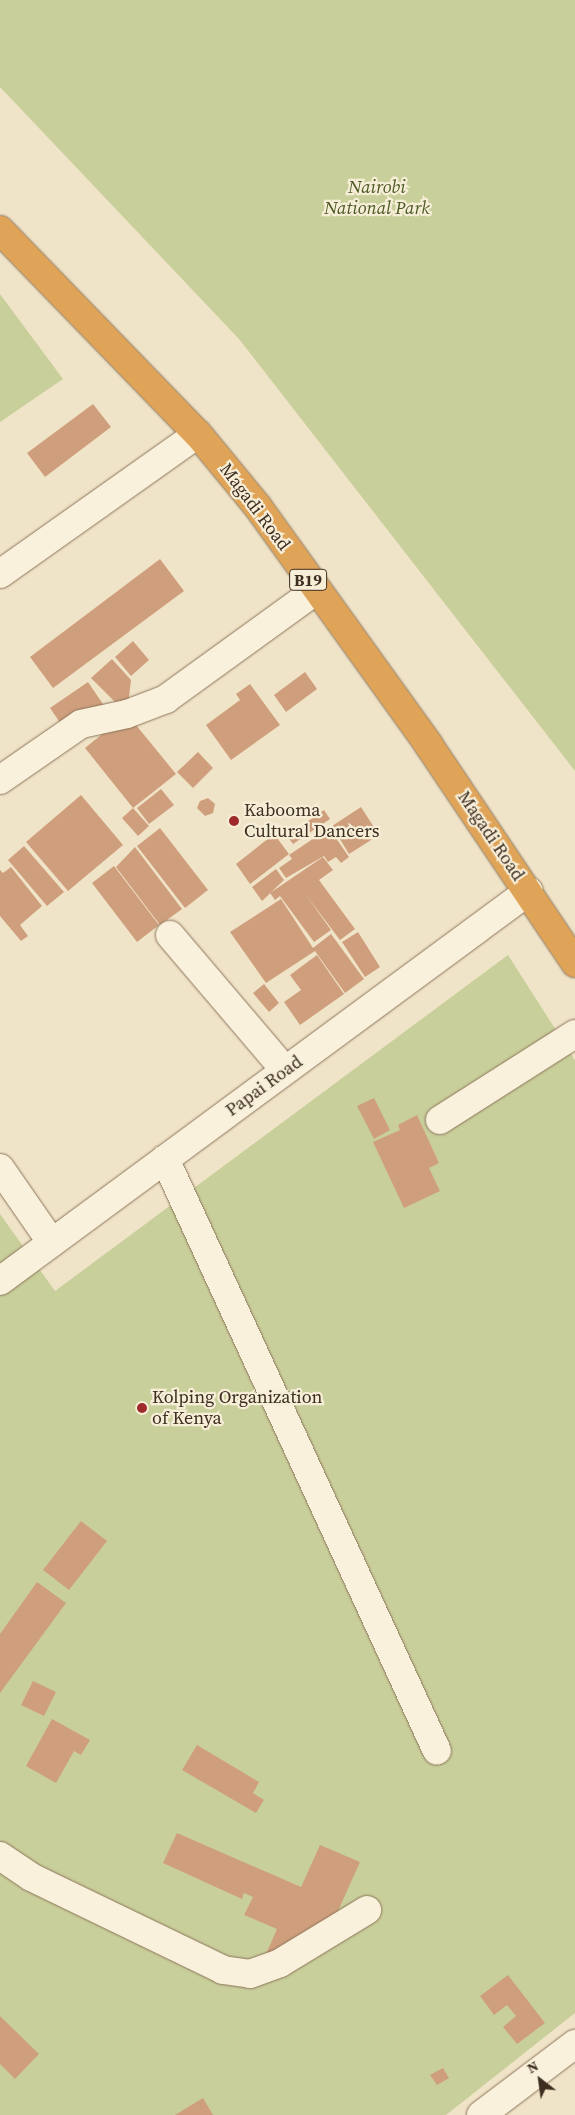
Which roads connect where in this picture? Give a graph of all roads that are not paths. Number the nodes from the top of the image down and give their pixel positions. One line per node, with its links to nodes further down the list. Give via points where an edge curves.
1 (0, 230): 2 (highway, Magadi Road / B19)
2 (198, 434): 3 (street); 4 (highway, Magadi Road / B19, via 258,507)
3 (0, 574)
4 (315, 591): 5 (street, via 166,699 127,714 81,724); 6 (highway, Magadi Road / B19, via 428,744)
5 (0, 780)
6 (529, 891): 8 (highway, Magadi Road / B19); 10 (street, Papai Road)
7 (170, 935): 10 (street)
8 (575, 963)
9 (575, 1034): 11 (street)
10 (286, 1070): 12 (street, Papai Road)
11 (440, 1120)
12 (165, 1159): 14 (street, Papai Road); 16 (street)
13 (0, 1168): 14 (street)
14 (52, 1243): 15 (street, Papai Road)
15 (0, 1281)
16 (436, 1751)
17 (0, 1856): 18 (street, via 31,1877 223,1970 250,1974 280,1963)
18 (367, 1910)
19 (575, 2044): 20 (street)
20 (482, 2115)

